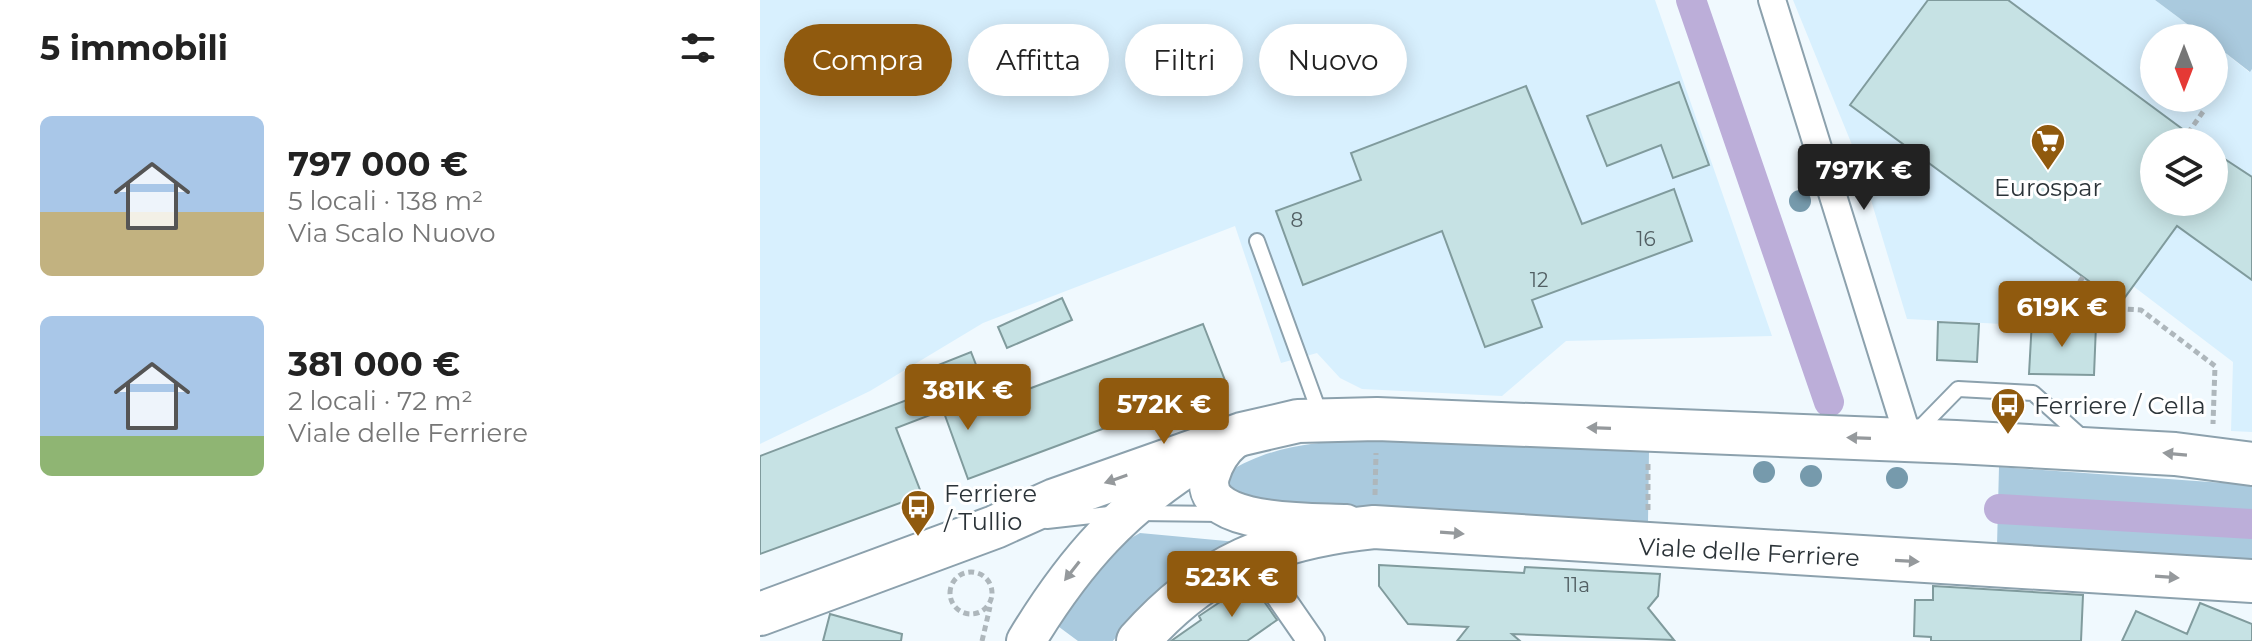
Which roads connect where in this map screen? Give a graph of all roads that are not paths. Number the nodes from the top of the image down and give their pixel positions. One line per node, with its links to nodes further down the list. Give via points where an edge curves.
1 (1772, 0): 5 (street)
2 (1257, 241): 3 (lane)
3 (1322, 418): 4 (main road); 5 (main road, one-way to 3)
4 (1242, 434): 7 (main road); 8 (main road, via 1221,452 1209,482 1215,503); 10 (main road, one-way to 10, via 1055,500)
5 (1909, 440): 6 (main road, one-way to 5, via 2175,454)
6 (2252, 464)
7 (1125, 513): 8 (lane); 10 (lane); 14 (main road, one-way to 14, via 1081,559)
8 (1234, 514): 9 (main road)
9 (1374, 517): 11 (main road, Viale delle Ferriere); 12 (main road, Viale delle Ferriere, one-way to 12)
10 (995, 527): 13 (main road)
11 (1250, 553): 17 (main road, Viale delle Ferriere, via 1197,586); 18 (street)
12 (2252, 581)
13 (760, 614)
14 (1026, 641)
15 (1036, 641): 16 (street)
16 (1051, 641)
17 (1138, 641)
18 (1311, 641)

